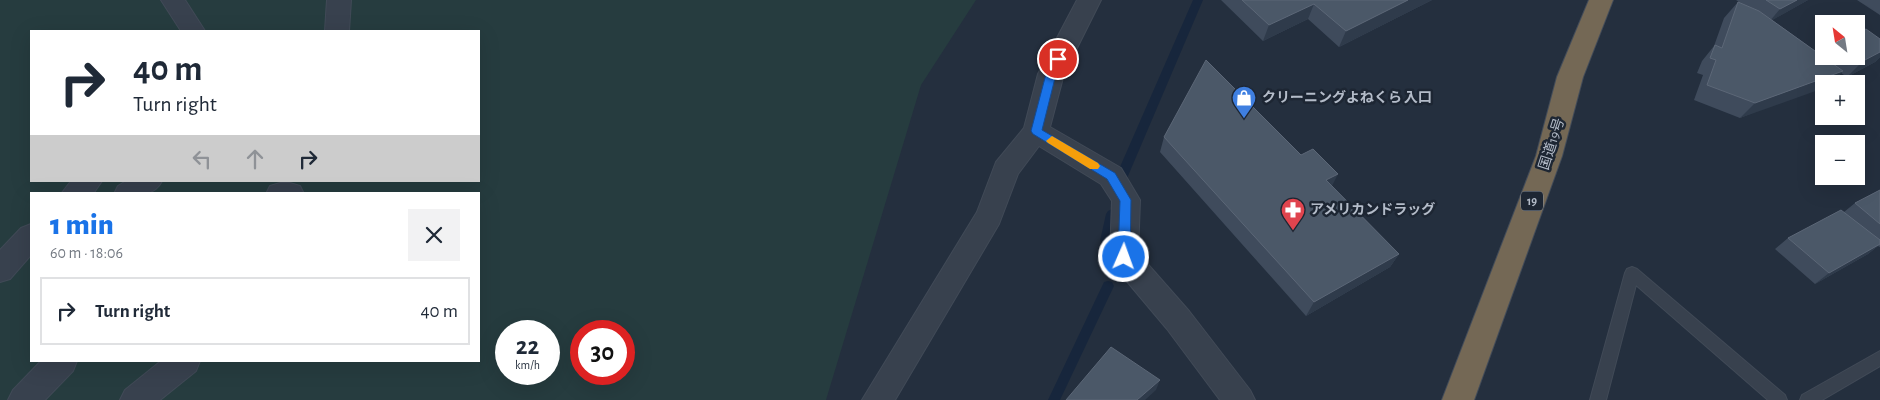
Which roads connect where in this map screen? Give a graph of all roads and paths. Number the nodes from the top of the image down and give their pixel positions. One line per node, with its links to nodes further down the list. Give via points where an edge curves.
1 (173, 0): 5 (street)
2 (339, 0): 6 (street)
3 (1089, 0): 7 (street, via 1051,74)
4 (1601, 0): 22 (highway, 国道19号 / 19, via 1570,77 1549,156)
5 (192, 30)
6 (337, 30)
7 (1036, 131): 20 (street, via 1006,170 989,216); 21 (street, via 1111,176 1126,200 1124,257 1178,320)
8 (88, 182): 10 (street)
9 (147, 182): 11 (street)
10 (77, 192)
11 (131, 192)
12 (30, 237): 14 (street)
13 (30, 253): 14 (street)
14 (0, 270)
15 (1880, 358): 25 (lane)
16 (61, 362): 18 (street)
17 (184, 362): 19 (street)
18 (24, 400)
19 (136, 400)
20 (878, 400)
21 (1239, 400)
22 (1458, 400)
23 (1598, 400): 24 (lane, via 1632,273)
24 (1779, 400)
25 (1808, 400)

